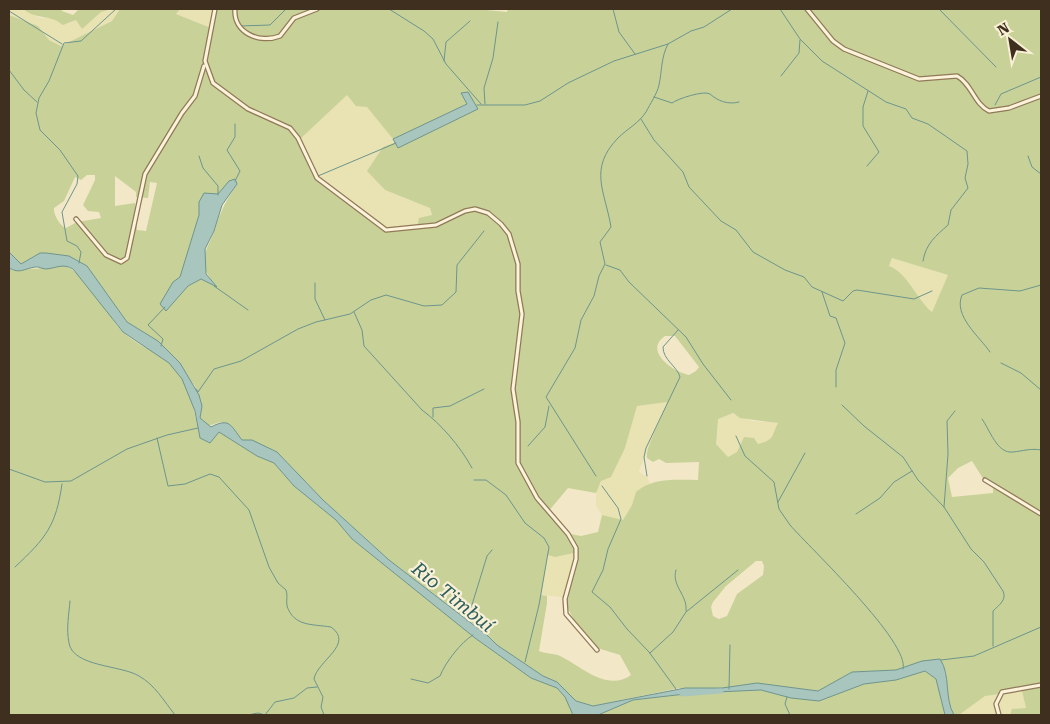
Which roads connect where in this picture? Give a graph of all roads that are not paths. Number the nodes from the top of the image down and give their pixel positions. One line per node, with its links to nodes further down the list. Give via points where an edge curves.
1 (215, 9): 5 (street)
2 (234, 9): 3 (street, via 238,26 250,36 260,38 280,36 294,18)
3 (317, 9)
4 (807, 9): 6 (street, via 840,47 919,79 957,76 989,111 1009,108)
5 (205, 64): 7 (street, via 195,96 145,174 127,258 121,262 110,258); 10 (street, via 213,83 220,90 248,109 290,128 317,178 383,229 428,227 475,209 488,213 510,234 518,264 522,314 513,389 518,422 518,463 536,498 576,548 565,599 566,614)
6 (1041, 96)
7 (76, 219)
8 (985, 480): 9 (street)
9 (1041, 514)
10 (597, 650)
11 (1041, 685): 12 (street, via 1002,692 996,704)
12 (1000, 715)

